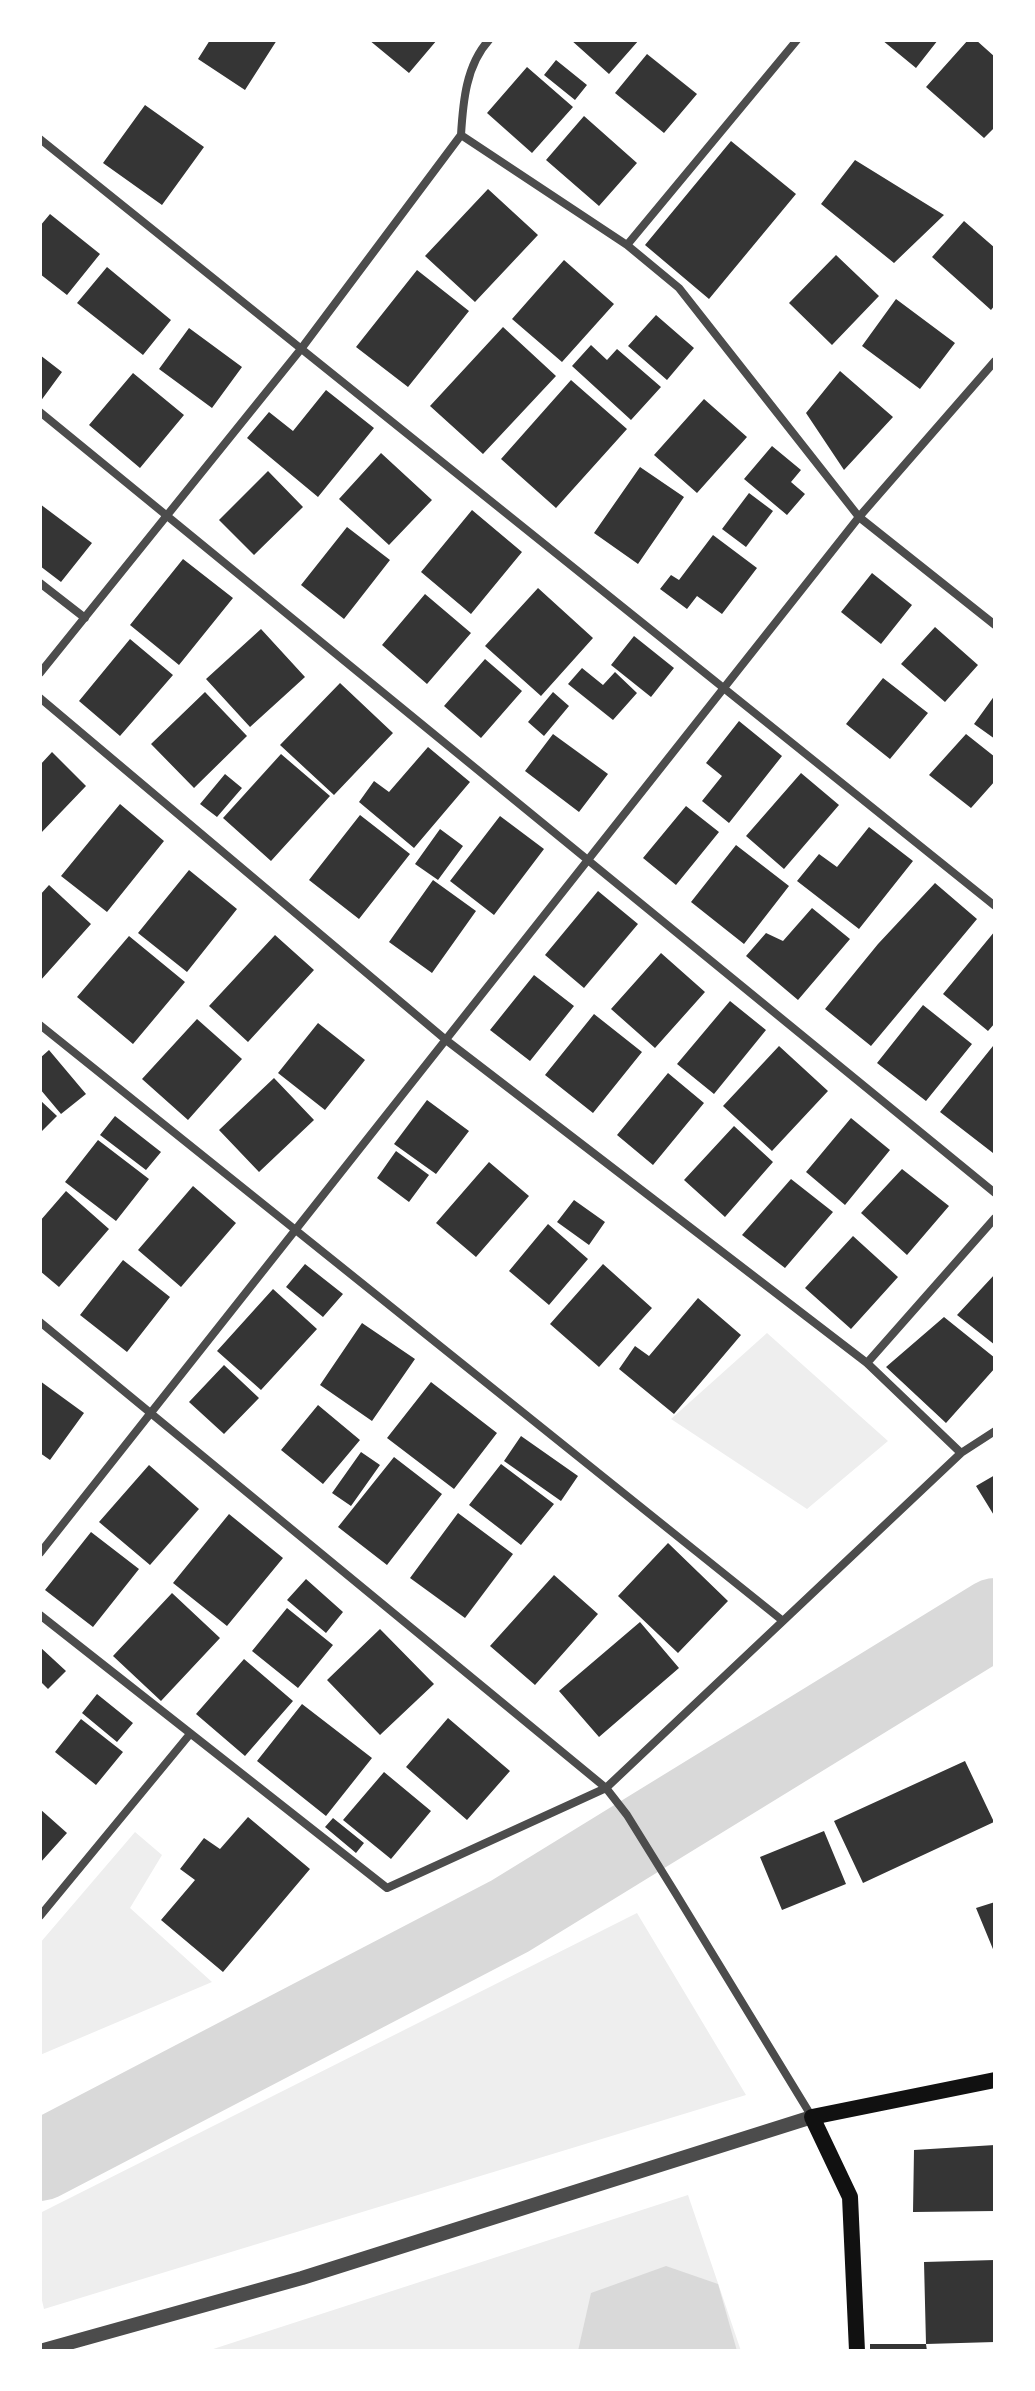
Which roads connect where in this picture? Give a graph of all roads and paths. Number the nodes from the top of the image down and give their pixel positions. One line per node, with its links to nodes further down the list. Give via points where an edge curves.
1 (489, 40): 3 (street, via 477,52 463,98)
2 (797, 40): 5 (street)
3 (461, 135): 5 (street); 6 (street)
4 (40, 139): 6 (street)
5 (627, 245): 10 (street, via 679,288)
6 (301, 349): 9 (street); 15 (street)
7 (995, 361): 10 (street)
8 (40, 412): 9 (street)
9 (167, 517): 12 (street); 17 (street)
10 (859, 517): 13 (street); 15 (street)
11 (40, 583): 12 (street)
12 (85, 618): 14 (street)
13 (995, 625)
14 (40, 673)
15 (724, 688): 17 (street); 18 (street)
16 (40, 698): 20 (street)
17 (588, 860): 20 (street); 21 (street)
18 (995, 906)
19 (40, 1025): 23 (street)
20 (446, 1040): 23 (street); 25 (street)
21 (995, 1193)
22 (995, 1218): 25 (street)
23 (295, 1230): 26 (street); 31 (street)
24 (40, 1322): 26 (street)
25 (867, 1363): 28 (street)
26 (151, 1413): 29 (street); 33 (street)
27 (995, 1431): 28 (street)
28 (961, 1453): 31 (street)
29 (40, 1553)
30 (40, 1615): 32 (street)
31 (783, 1621): 33 (street)
32 (190, 1734): 33 (street, via 387,1888); 34 (street)
33 (606, 1788): 36 (street)
34 (40, 1916)
35 (995, 2080): 36 (main road)
36 (812, 2117): 37 (street, via 302,2278); 38 (main road, via 850,2197)
37 (40, 2351)
38 (857, 2351)

